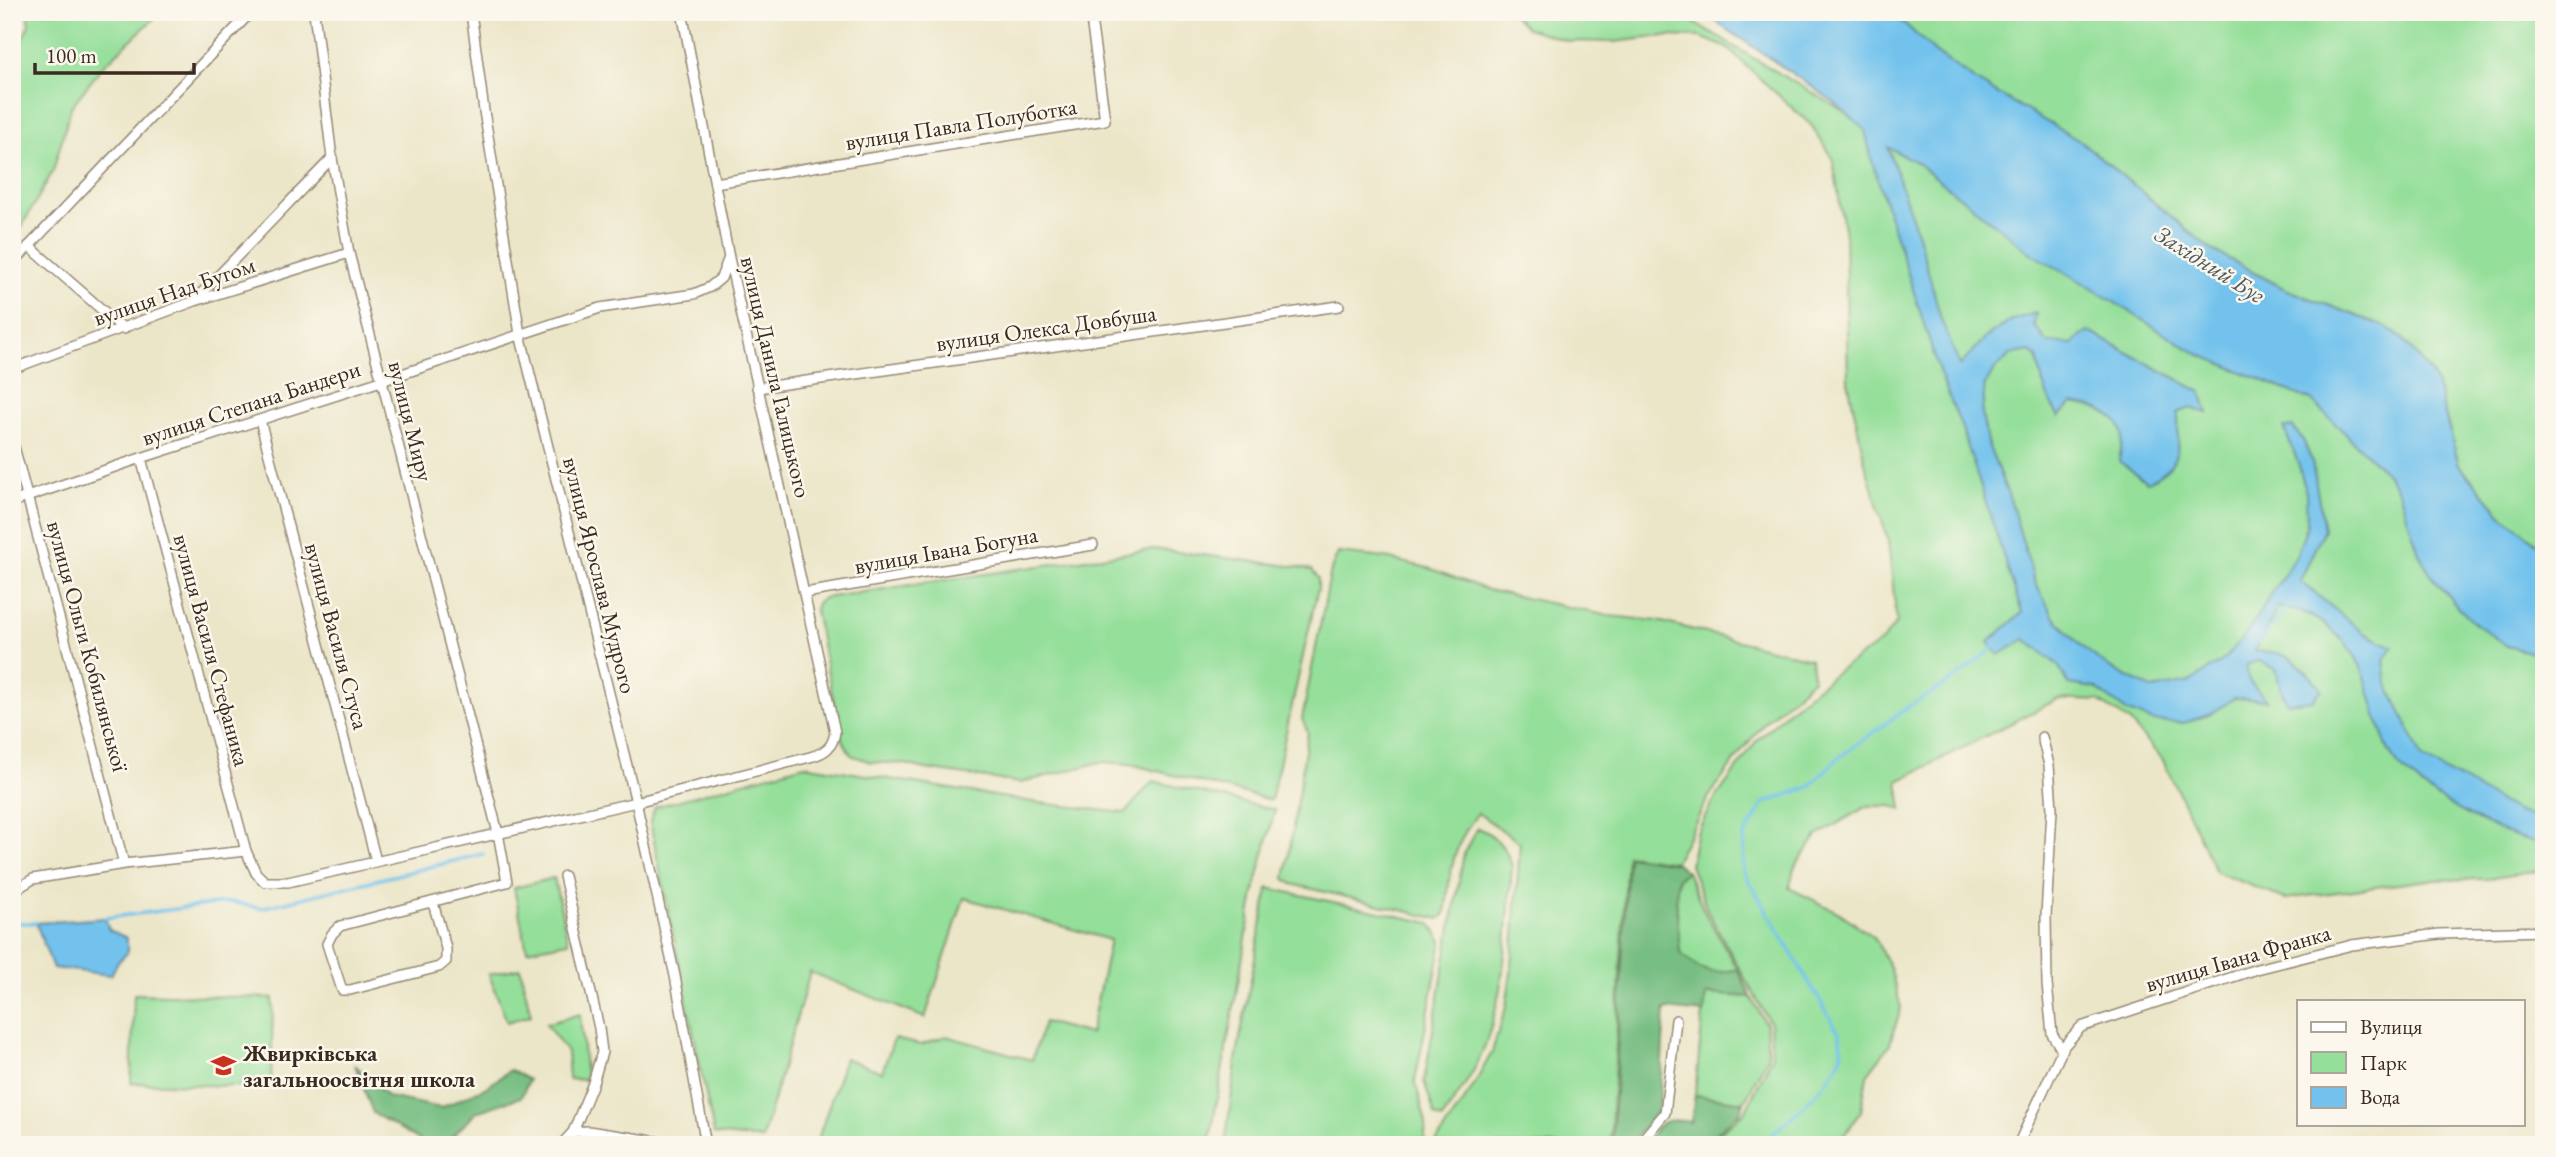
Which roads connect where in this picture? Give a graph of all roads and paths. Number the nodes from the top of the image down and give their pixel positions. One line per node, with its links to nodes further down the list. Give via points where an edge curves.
1 (251, 12): 8 (street)
2 (314, 12): 6 (street, вулиця Миру)
3 (471, 12): 15 (street, вулиця Ярослава Мудрого)
4 (682, 12): 7 (street, вулиця Данила Галицького)
5 (1090, 12): 7 (street, вулиця Павла Полуботка, via 1105,120)
6 (332, 158): 9 (street, вулиця Миру); 12 (street)
7 (715, 183): 10 (street, вулиця Данила Галицького)
8 (29, 246): 11 (street); 14 (street)
9 (349, 253): 12 (street, вулиця Над Бугом); 17 (street, вулиця Миру)
10 (729, 258): 15 (street, вулиця Степана Бандери, via 721,278 694,293 600,308); 18 (street, вулиця Данила Галицького)
11 (12, 264)
12 (195, 301): 14 (street, вулиця Над Бугом)
13 (1339, 306): 18 (street, вулиця Олекса Довбуша)
14 (124, 329): 16 (street, вулиця Над Бугом)
15 (520, 334): 17 (street, вулиця Степана Бандери); 28 (street, вулиця Ярослава Мудрого)
16 (12, 369)
17 (381, 381): 19 (street, вулиця Степана Бандери); 29 (street, вулиця Миру)
18 (757, 387): 25 (street, вулиця Данила Галицького)
19 (260, 421): 21 (street, вулиця Степана Бандери); 31 (street, вулиця Василя Стуса)
20 (12, 439): 22 (street, вулиця Ольги Кобилянської)
21 (141, 458): 22 (street, вулиця Степана Бандери); 30 (street, вулиця Василя Стефаника)
22 (29, 496): 23 (street, вулиця Степана Бандери); 32 (street, вулиця Ольги Кобилянської)
23 (12, 502)
24 (1093, 545): 25 (street, вулиця Івана Богуна)
25 (805, 593): 27 (street, вулиця Данила Галицького, via 835,732)
26 (2042, 737): 38 (street, via 2052,808 2047,984 2052,1034)
27 (829, 748): 28 (street, вулиця Василя Стефаника, via 821,754)
28 (636, 802): 29 (street, вулиця Василя Стефаника); 42 (street, вулиця Ярослава Мудрого)
29 (498, 833): 31 (street, вулиця Василя Стефаника); 35 (street, вулиця Миру, via 507,882)
30 (246, 851): 31 (street, вулиця Василя Стефаника, via 256,873 265,882 277,883); 32 (street)
31 (376, 861)
32 (124, 864): 34 (street, via 33,879)
33 (564, 876): 39 (street, via 602,1052)
34 (13, 887)
35 (433, 904): 35 (street, via 446,961 439,967 342,990 327,944 340,926)
36 (2544, 931): 38 (street, вулиця Івана Франка, via 2439,934 2308,954 2081,1027)
37 (1675, 1020): 43 (street, via 1665,1113)
38 (2062, 1050): 44 (street, вулиця Івана Франка)
39 (573, 1132): 40 (street); 41 (street)
40 (561, 1145)
41 (680, 1145)
42 (706, 1145)
43 (1638, 1145)
44 (2018, 1145)

